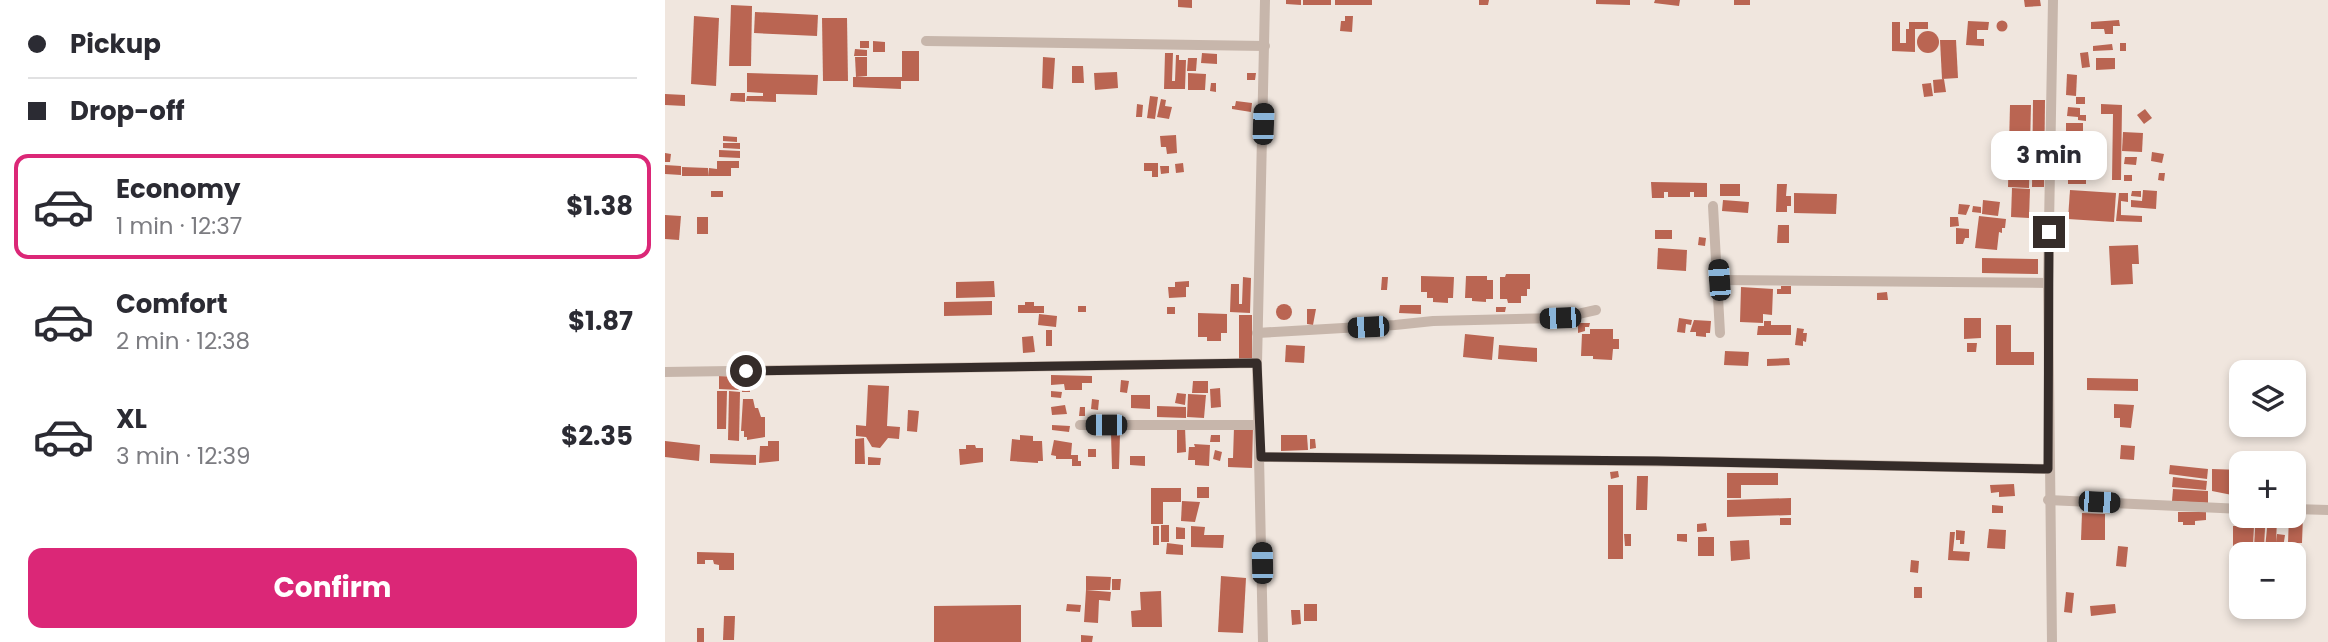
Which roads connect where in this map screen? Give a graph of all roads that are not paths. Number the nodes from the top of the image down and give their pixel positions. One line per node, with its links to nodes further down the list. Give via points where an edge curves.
1 (1265, 0): 4 (street)
2 (2053, 0): 7 (street)
3 (926, 41): 4 (street)
4 (1265, 46): 9 (street)
5 (1713, 206): 6 (street)
6 (1719, 280): 7 (street); 10 (street)
7 (2048, 283): 16 (street)
8 (1596, 310): 9 (street, via 1560,318)
9 (1257, 333): 11 (street)
10 (1720, 333)
11 (1257, 363): 12 (street); 14 (street)
12 (665, 372)
13 (1080, 425): 14 (street)
14 (1258, 425): 15 (street)
15 (1261, 457): 16 (street); 21 (street)
16 (2048, 469): 17 (street)
17 (2048, 500): 18 (street); 22 (street)
18 (2229, 508)
19 (2306, 509): 20 (street)
20 (2328, 510)
21 (1263, 642)
22 (2052, 642)

